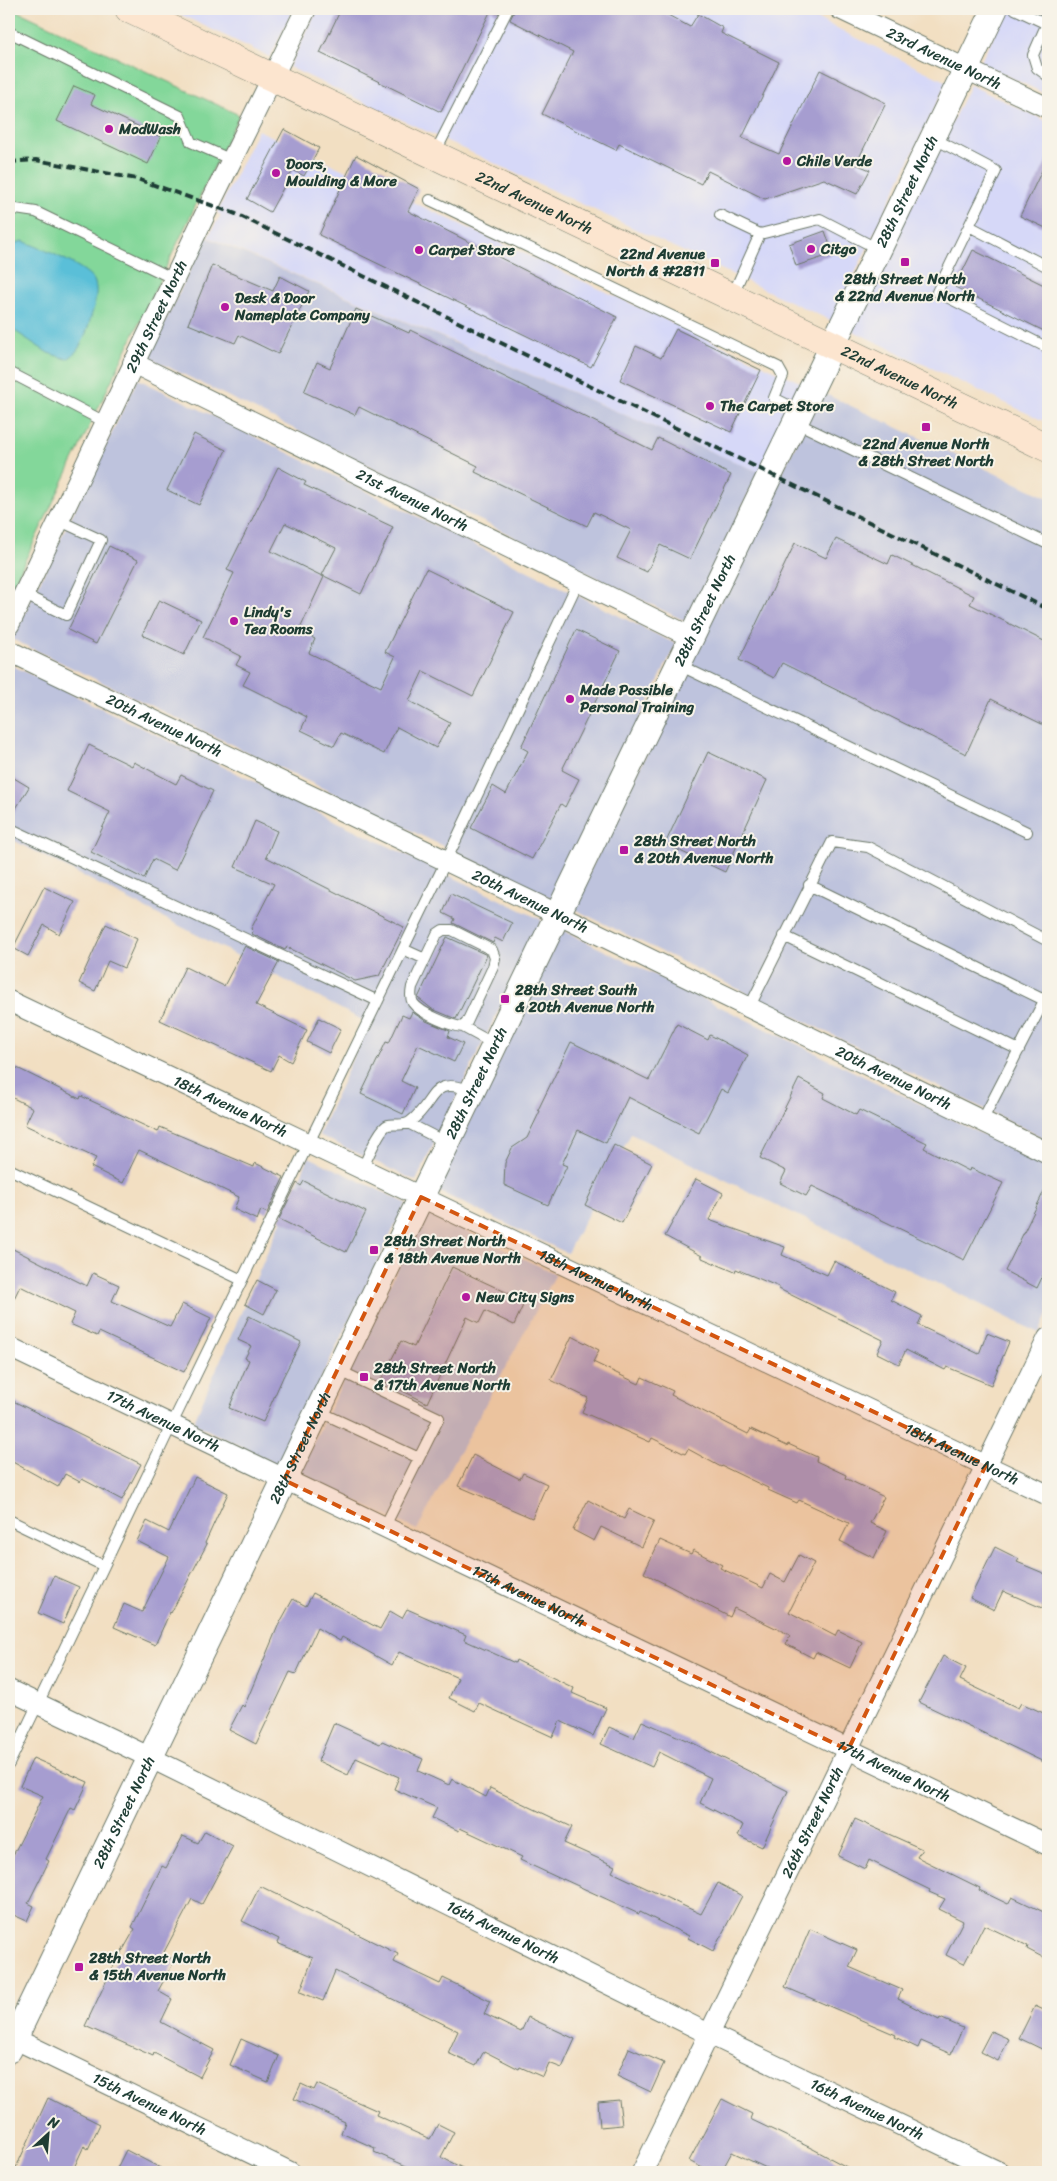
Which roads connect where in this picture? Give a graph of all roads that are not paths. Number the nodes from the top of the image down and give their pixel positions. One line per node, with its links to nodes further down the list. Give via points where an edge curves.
1 (129, 9): 11 (main road, 22nd Avenue North)
2 (306, 9): 11 (street, 29th Street North)
3 (508, 9): 14 (lane)
4 (840, 9): 9 (street, 23rd Avenue North)
5 (994, 9): 9 (street, 28th Street North)
6 (1015, 9): 7 (lane)
7 (1048, 22): 10 (lane, via 1033,56 1037,68)
8 (9, 32): 15 (lane, via 180,116 191,142)
9 (965, 69): 12 (street, 23rd Avenue North); 13 (street, 28th Street North)
10 (1048, 76)
11 (273, 77): 14 (main road, 22nd Avenue North); 15 (street, 29th Street North)
12 (1048, 108)
13 (932, 138): 19 (lane, via 996,171); 21 (street, 28th Street North)
14 (435, 154): 24 (main road, 22nd Avenue North)
15 (232, 160): 23 (street, 29th Street North)
16 (430, 200): 29 (lane, via 778,367 783,376 774,398)
17 (9, 208): 23 (lane, via 36,212)
18 (720, 216): 20 (lane)
19 (969, 226): 22 (lane); 26 (lane, via 937,292)
20 (760, 234): 21 (lane, via 820,219); 24 (lane)
21 (878, 249): 25 (street, 28th Street North)
22 (1048, 267)
23 (174, 279): 27 (street, 29th Street North)
24 (731, 296): 25 (main road, 22nd Avenue North)
25 (832, 345): 29 (street, 28th Street North); 31 (main road, 22nd Avenue North)
26 (1048, 348)
27 (133, 363): 30 (street, 29th Street North); 34 (street, 21st Avenue North)
28 (9, 372): 30 (lane)
29 (798, 417): 33 (lane); 37 (street, 28th Street North)
30 (105, 422): 32 (street, 29th Street North)
31 (1048, 448)
32 (58, 520): 35 (street, 29th Street North); 35 (lane, via 102,540 66,615)
33 (1048, 544)
34 (578, 582): 37 (street, 21st Avenue North); 42 (lane)
35 (23, 594): 36 (street, 29th Street North)
36 (9, 625)
37 (691, 638): 39 (street, 28th Street North)
38 (9, 651): 42 (street, 20th Avenue North)
39 (678, 664): 41 (lane); 44 (street, 28th Street North)
40 (9, 828): 51 (lane)
41 (1027, 832)
42 (446, 861): 44 (street, 20th Avenue North); 47 (lane)
43 (810, 885): 45 (lane); 46 (lane, via 832,842 868,847); 49 (lane)
44 (557, 914): 52 (street, 20th Avenue North); 54 (street, 28th Street North)
45 (784, 936): 52 (lane); 55 (lane)
46 (1048, 941)
47 (403, 949): 48 (lane); 51 (lane)
48 (425, 959): 53 (lane, via 412,987 414,1004 422,1011); 53 (lane, via 437,934 443,930 452,930 492,950 493,967)
49 (1046, 996): 55 (lane)
50 (9, 1001): 60 (street, 18th Avenue North)
51 (378, 1001): 60 (lane)
52 (749, 1008): 57 (street, 20th Avenue North)
53 (463, 1027): 54 (lane)
54 (494, 1044): 56 (street, 28th Street North)
55 (1019, 1050): 57 (lane)
56 (472, 1091): 58 (lane, via 459,1086 438,1088); 59 (street, 28th Street North)
57 (982, 1121): 61 (street, 20th Avenue North)
58 (408, 1124): 59 (lane); 63 (lane, via 388,1125 382,1130)
59 (447, 1143): 64 (street, 28th Street North)
60 (309, 1144): 63 (street, 18th Avenue North); 65 (lane)
61 (1048, 1153)
62 (9, 1169): 65 (lane)
63 (362, 1169): 64 (street, 18th Avenue North)
64 (421, 1196): 68 (street, 28th Street North); 72 (street, 18th Avenue North)
65 (242, 1280): 70 (lane)
66 (1048, 1338): 72 (street, 26th Street North)
67 (9, 1347): 70 (street, 17th Avenue North)
68 (337, 1369): 69 (street, 28th Street North); 71 (lane, via 438,1418)
69 (318, 1411): 71 (lane); 73 (street, 28th Street North)
70 (171, 1426): 73 (street, 17th Avenue North); 77 (lane)
71 (419, 1458): 76 (lane)
72 (986, 1465): 74 (street, 18th Avenue North); 80 (street, 26th Street North)
73 (284, 1480): 76 (street, 17th Avenue North); 81 (street, 28th Street North)
74 (1048, 1495)
75 (9, 1520): 77 (lane)
76 (384, 1528): 80 (street, 17th Avenue North)
77 (104, 1566): 79 (lane)
78 (9, 1690): 79 (street, 16th Avenue North)
79 (38, 1704): 81 (street, 16th Avenue North); 82 (lane)
80 (848, 1750): 83 (street, 17th Avenue North); 84 (street, 26th Street North)
81 (151, 1758): 84 (street, 16th Avenue North); 85 (street, 28th Street North)
82 (9, 1764)
83 (1048, 1846)
84 (709, 2034): 87 (street, 26th Street North); 88 (street, 16th Avenue North)
85 (11, 2041): 86 (street, 15th Avenue North)
86 (290, 2172)
87 (642, 2172)
88 (999, 2172)

